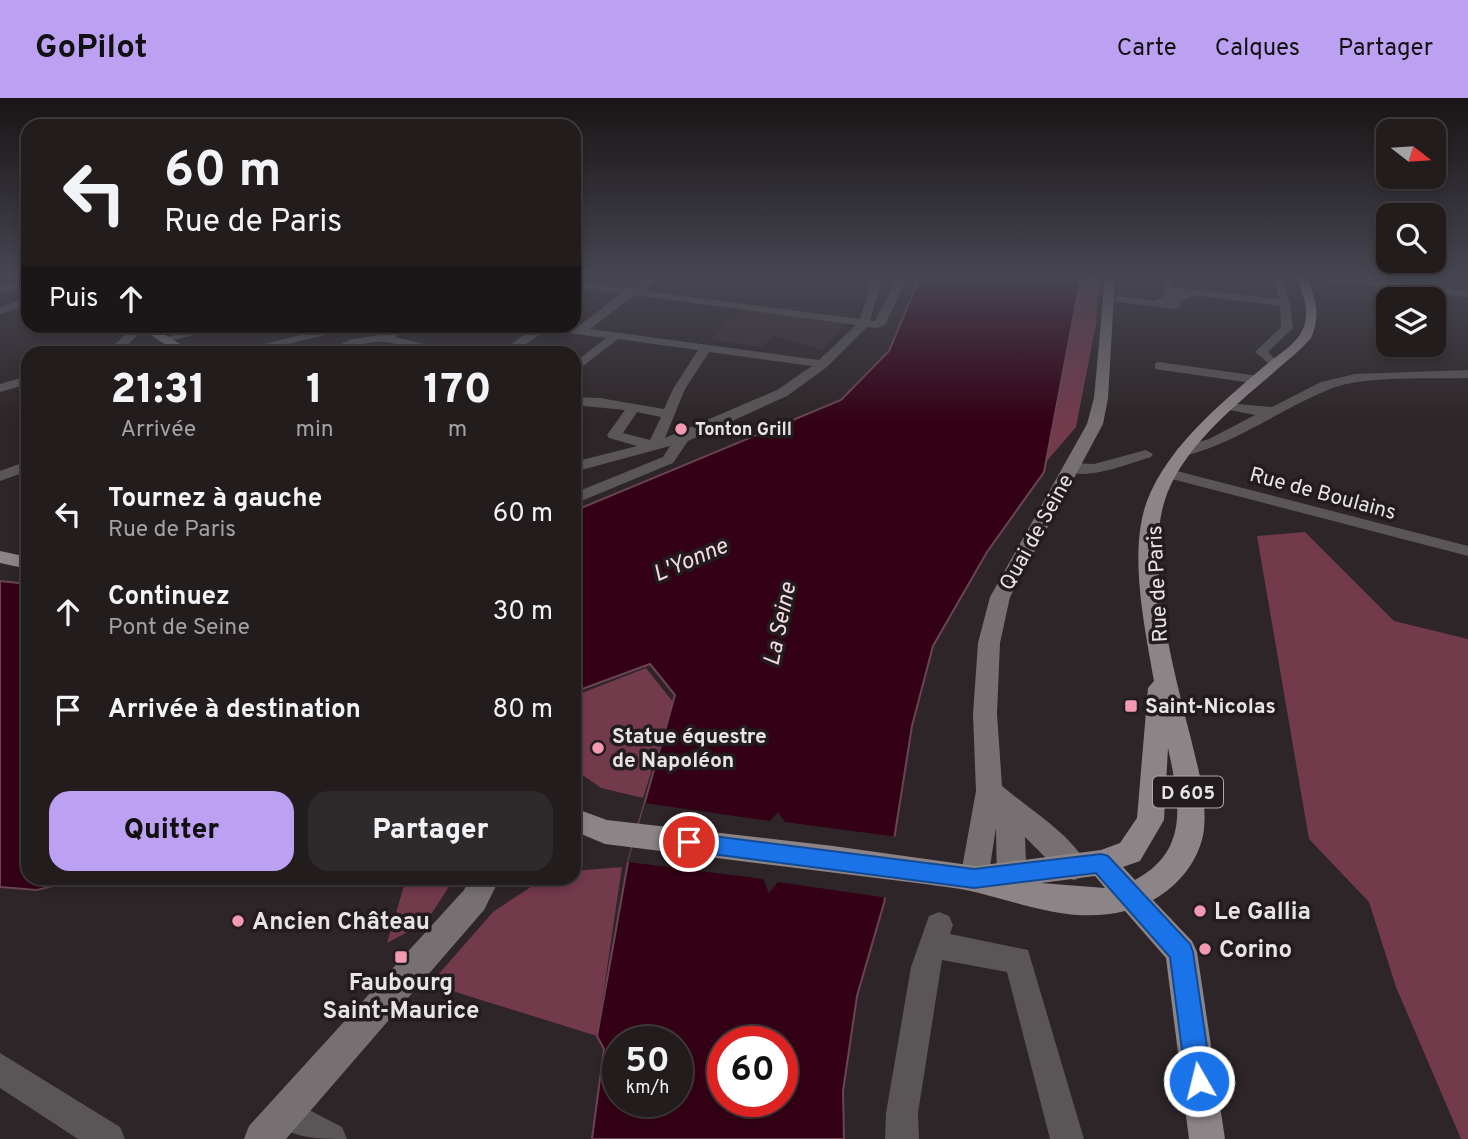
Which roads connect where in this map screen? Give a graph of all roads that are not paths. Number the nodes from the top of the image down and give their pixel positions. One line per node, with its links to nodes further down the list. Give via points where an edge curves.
1 (587, 326): 6 (street)
2 (862, 326): 26 (street)
3 (1105, 326): 45 (main road, Quai de Seine, via 1095,424)
4 (1287, 326): 27 (street, via 1261,352)
5 (1311, 326): 27 (main road, D 605, via 1305,338)
6 (581, 330): 15 (street)
7 (134, 333): 18 (street)
8 (154, 333): 16 (main road)
9 (193, 333): 16 (street)
10 (306, 333): 20 (street)
11 (332, 333): 17 (street)
12 (380, 333): 17 (street, via 362,342)
13 (384, 333): 22 (street)
14 (531, 333): 23 (street)
15 (616, 335): 24 (street); 25 (street)
16 (165, 339): 19 (main road)
17 (353, 340): 21 (street)
18 (119, 346)
19 (177, 346)
20 (259, 346)
21 (341, 346)
22 (411, 346)
23 (514, 346)
24 (706, 348): 26 (street); 37 (street, via 679,389)
25 (581, 363)
26 (823, 364): 39 (street, via 782,393)
27 (1274, 364): 30 (main road, D 605)
28 (1159, 366): 30 (street)
29 (1468, 374): 36 (street, via 1355,378 1326,385)
30 (1259, 380): 35 (main road, D 605)
31 (21, 382): 32 (street)
32 (0, 388)
33 (581, 402): 34 (street)
34 (633, 408): 37 (street); 40 (street, via 614,435)
35 (1228, 408): 36 (street); 38 (street); 41 (main road, D 605)
36 (1272, 411): 38 (street)
37 (669, 414): 40 (street)
38 (1257, 420): 41 (street, via 1216,442)
39 (683, 438): 40 (street); 48 (street, via 668,460)
40 (656, 446): 43 (street)
41 (1184, 451): 46 (main road, D 605)
42 (1146, 454): 45 (street, via 1095,469)
43 (581, 465)
44 (21, 468): 47 (street)
45 (1071, 468): 53 (main road, Quai de Seine, via 1000,597 989,643 985,714)
46 (1169, 474): 49 (street, Rue de Boulains); 52 (main road, Rue de Paris / D 605, via 1155,503 1149,534)
47 (0, 476)
48 (581, 496)
49 (1468, 551)
50 (0, 557): 51 (main road)
51 (21, 562)
52 (1162, 665): 55 (main road, Rue de Paris / D 605, via 1150,820 1130,852); 59 (main road, Rue de Paris / D 605, via 1186,774 1190,831 1180,859 1164,877)
53 (998, 799): 55 (main road); 56 (main road, Quai de Seine); 57 (main road, via 1012,842)
54 (581, 825): 56 (main road, D 605, via 605,832)
55 (1087, 865): 57 (main road, Rue de Paris / D 605); 59 (main road)
56 (974, 878): 57 (main road, Rue de Paris / D 605)
57 (1012, 882): 59 (main road, Rue de Paris / D 605, via 1058,901 1110,901)
58 (480, 889): 61 (main road)
59 (1131, 896): 67 (main road, via 1181,952)
60 (0, 1069): 62 (street)
61 (286, 1114): 63 (main road); 64 (street)
62 (108, 1139)
63 (262, 1139)
64 (330, 1139)
65 (902, 1139): 66 (street, via 925,967 936,935 1018,960)
66 (1067, 1139)
67 (1206, 1139)

